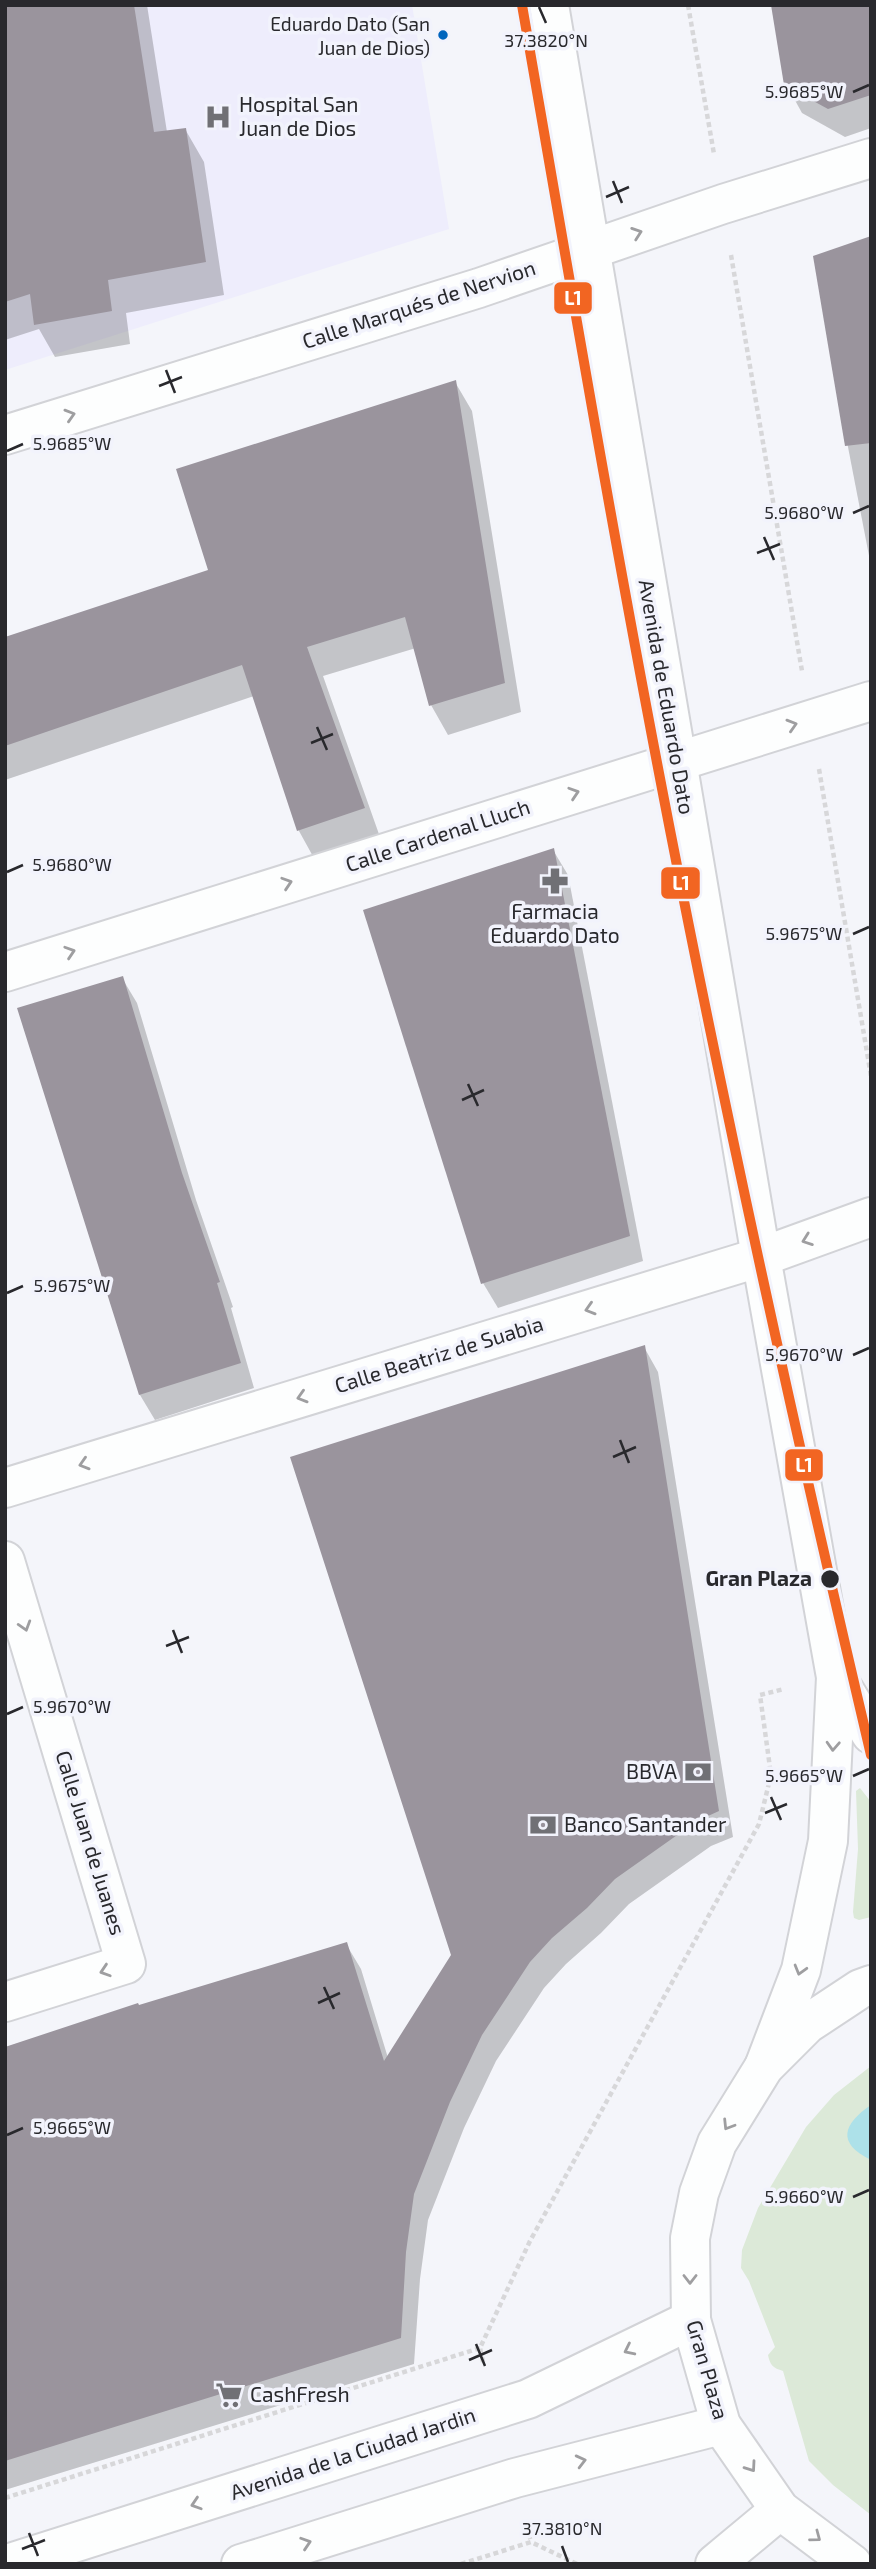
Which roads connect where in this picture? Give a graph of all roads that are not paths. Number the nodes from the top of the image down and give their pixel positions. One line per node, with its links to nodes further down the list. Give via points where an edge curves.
1 (550, 5): 3 (main road, Avenida de Eduardo Dato)
2 (871, 158): 3 (main road, Calle Marqués de Nervion, one-way to 2)
3 (591, 249): 4 (main road, Calle Marqués de Nervion, one-way to 3); 6 (main road, Avenida de Eduardo Dato)
4 (5, 435)
5 (871, 701): 6 (main road, Calle Cardenal Lluch, one-way to 5)
6 (677, 760): 7 (main road, Calle Cardenal Lluch, one-way to 6); 9 (main road, Avenida de Eduardo Dato)
7 (5, 972)
8 (871, 1217): 9 (main road, Calle Beatriz de Suabia, one-way to 9)
9 (761, 1256): 10 (main road, Calle Beatriz de Suabia, one-way to 10); 12 (main road, Avenida de Eduardo Dato)
10 (5, 1488)
11 (5, 1561): 15 (main road, Calle Juan de Juanes, one-way to 15, via 126,1964)
12 (836, 1678): 13 (main road); 16 (main road, one-way to 16, via 828,1841 801,1970)
13 (871, 1734)
14 (871, 1984): 16 (main road, Gran Plaza, via 807,2024)
15 (5, 2002)
16 (764, 2067): 17 (main road, Gran Plaza, one-way to 17, via 717,2143 699,2193 690,2238)
17 (691, 2320): 18 (main road, Gran Plaza); 20 (main road, Avenida de la Ciudad Jardin, one-way to 20, via 528,2399)
18 (721, 2425): 19 (main road, Gran Plaza, one-way to 19); 21 (main road, one-way to 18, via 514,2477)
19 (780, 2510): 22 (main road); 23 (main road, Gran Plaza, one-way to 23)
20 (7, 2564)
21 (242, 2564)
22 (715, 2564)
23 (852, 2564)

